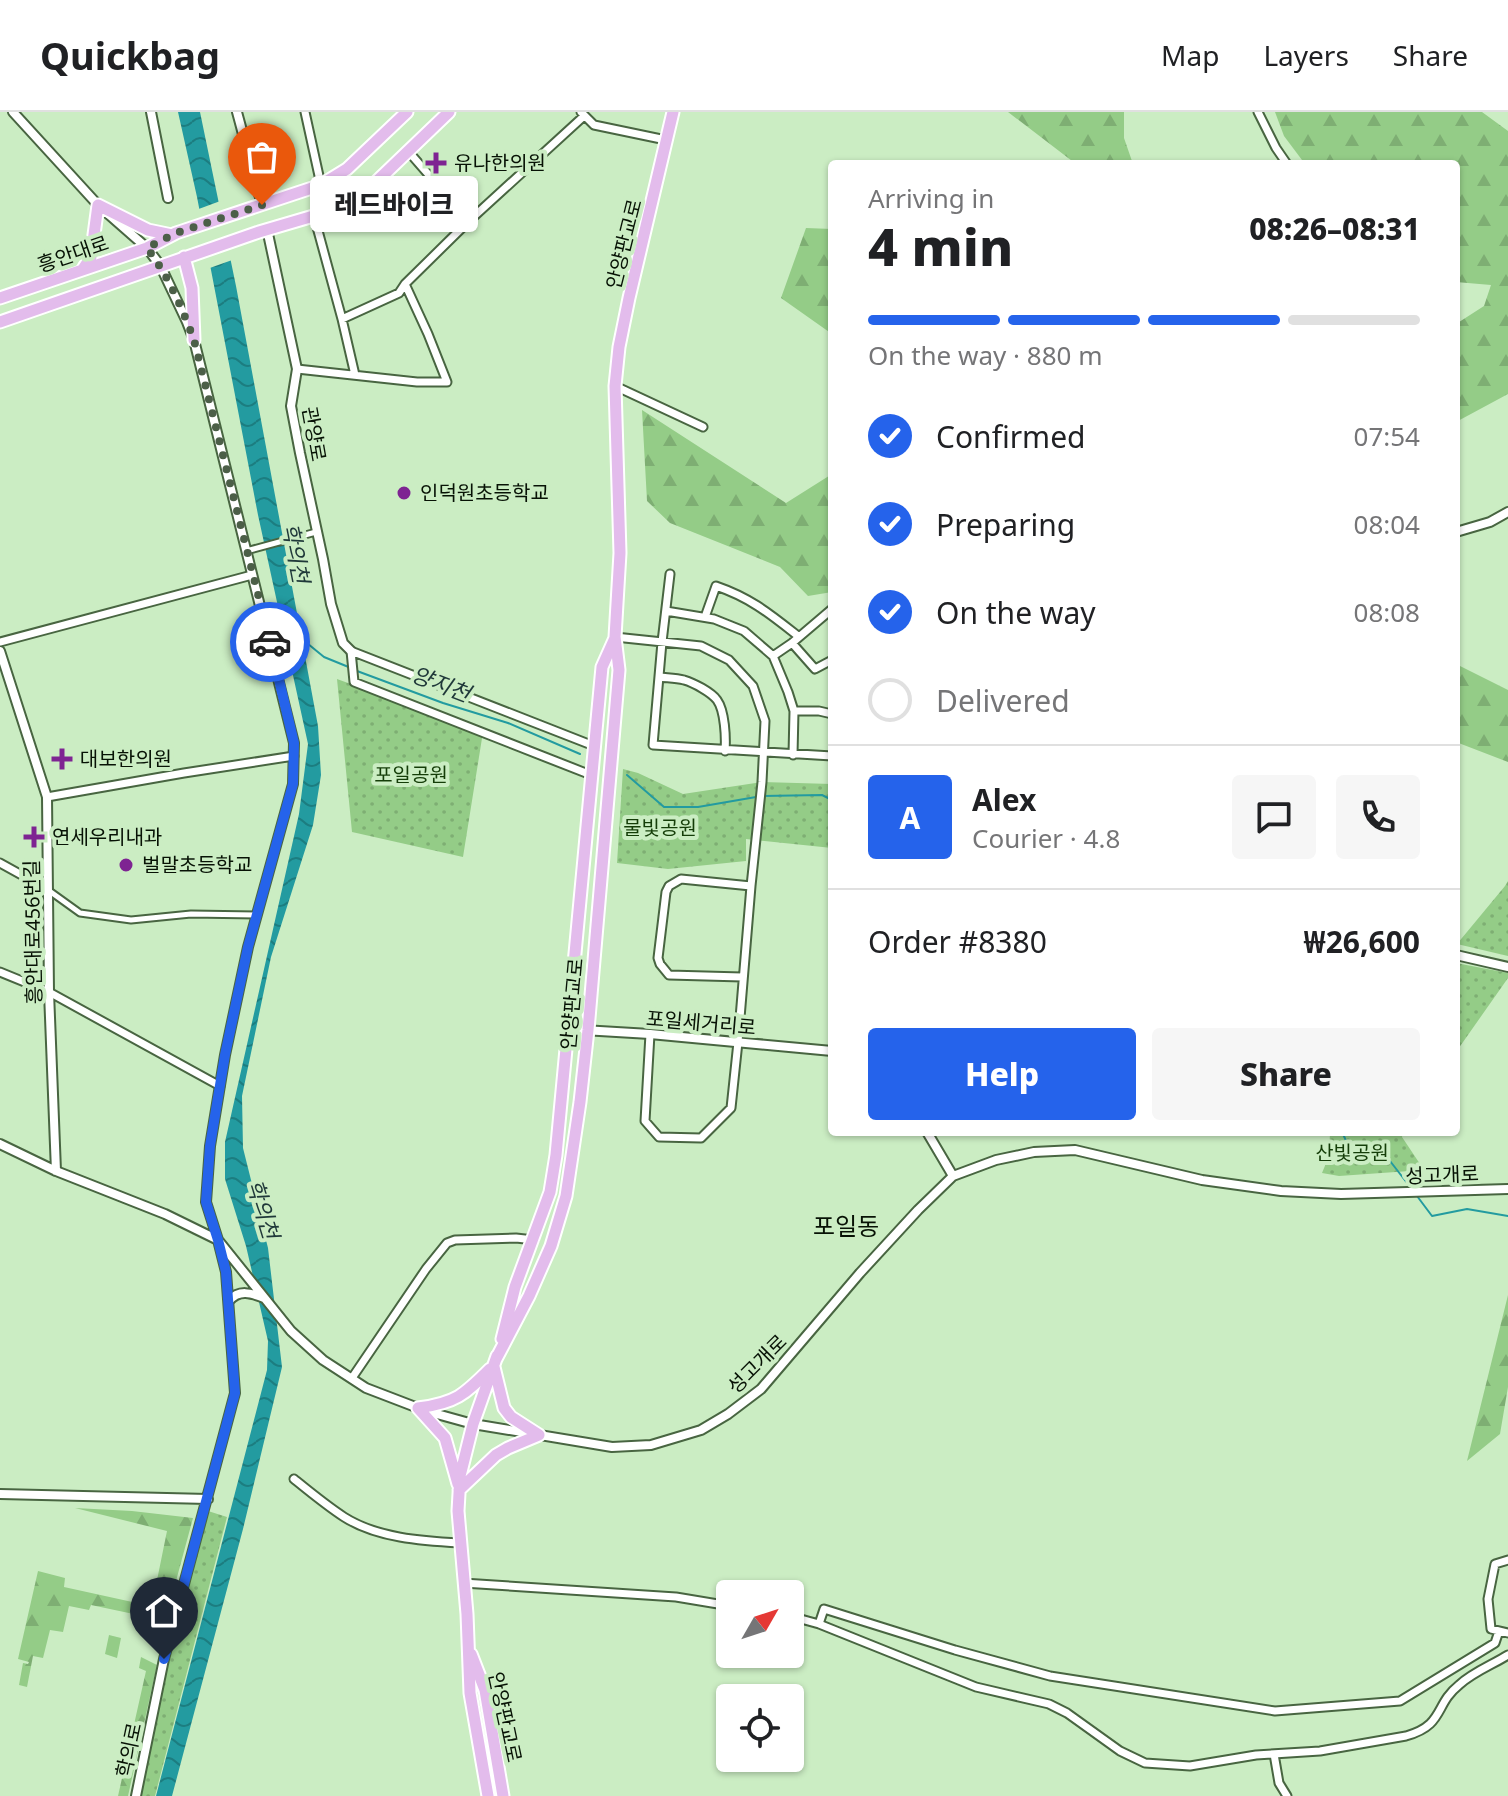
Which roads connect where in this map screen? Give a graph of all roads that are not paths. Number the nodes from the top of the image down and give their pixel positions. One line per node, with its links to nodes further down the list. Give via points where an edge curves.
1 (13, 112): 15 (street, 학의로)
2 (151, 112): 14 (street)
3 (237, 112): 16 (street)
4 (305, 112): 13 (street)
5 (407, 112): 13 (main road, 흥안대로, via 347,169)
6 (449, 112): 11 (main road, 흥안대로)
7 (673, 112): 10 (main road, 안양판교로)
8 (1258, 112): 12 (street)
9 (582, 114): 10 (street, via 594,125); 18 (street)
10 (666, 140): 32 (main road, 안양판교로, via 626,310)
11 (408, 151): 17 (main road, 흥안대로, via 352,200); 18 (street)
12 (1284, 160)
13 (321, 185): 16 (main road, 흥안대로)
14 (168, 198)
15 (98, 205): 20 (main road, via 148,230); 21 (street, 학의로); 24 (main road, via 91,257)
16 (258, 207): 20 (main road, 흥안대로)
17 (314, 216): 19 (main road, 흥안대로); 27 (street)
18 (469, 221): 25 (street)
19 (263, 230): 22 (main road, 흥안대로); 30 (street, 관양로)
20 (172, 235): 21 (main road, 흥안대로)
21 (147, 248): 23 (street, 학의로); 24 (main road, 흥안대로)
22 (188, 256): 23 (main road, 흥안대로); 29 (main road)
23 (160, 265): 28 (main road, 흥안대로); 29 (street, 학의로)
24 (83, 270): 26 (main road, 흥안대로)
25 (405, 284): 27 (street, via 399,293); 31 (street, via 447,382)
26 (0, 298)
27 (342, 319): 31 (street)
28 (0, 322)
29 (194, 340): 37 (street, 학의로)
30 (297, 369): 31 (street); 36 (street, 관양로, via 291,406)
31 (355, 375)
32 (615, 386): 33 (street); 43 (main road, 안양판교로, via 620,553)
33 (703, 427)
34 (1508, 512): 35 (street)
35 (1460, 531)
36 (317, 532): 37 (street); 48 (street, 관양로, via 331,604 343,643)
37 (246, 551): 39 (street, 학의로)
38 (670, 574): 40 (street)
39 (252, 575): 45 (street); 58 (street, 학의로)
40 (666, 611): 42 (street); 46 (street)
41 (828, 612): 44 (street)
42 (705, 617): 44 (street, via 716,586 764,610); 49 (street, via 744,631)
43 (615, 637): 46 (street); 54 (main road, 안양판교로, via 602,667); 72 (main road, 안양판교로, via 619,670)
44 (795, 640): 49 (street); 50 (street, via 815,669)
45 (0, 642)
46 (662, 642): 51 (street); 56 (street, via 701,646 729,660 745,677 765,721)
47 (0, 651): 61 (street, 흥안대로456번길)
48 (351, 651): 54 (street); 60 (street, via 354,682)
49 (773, 656): 52 (street)
50 (828, 662)
51 (659, 677): 55 (street, via 687,681 718,701); 55 (street, via 653,745)
52 (794, 711): 53 (street); 57 (street)
53 (828, 713)
54 (594, 746): 60 (main road, 안양판교로)
55 (725, 751): 56 (street)
56 (765, 752): 57 (street); 63 (street)
57 (793, 755): 59 (street)
58 (294, 756): 61 (street); 65 (street, 학의로, via 293,784)
59 (828, 756)
60 (591, 775): 71 (main road, 안양판교로)
61 (47, 797): 64 (street, 흥안대로456번길)
62 (0, 863): 64 (street)
63 (751, 886): 69 (street); 69 (street, via 681,879 669,886 658,958 669,975)
64 (47, 889): 65 (street, via 80,913 131,920); 70 (street, 흥안대로456번길)
65 (257, 915): 76 (street, 학의로)
66 (1460, 956): 67 (street)
67 (1508, 967)
68 (0, 972): 70 (street)
69 (742, 977): 74 (street)
70 (49, 992): 76 (street); 79 (street, 흥안대로456번길)
71 (566, 1029): 72 (street, 포일세거리로); 83 (main road, 안양판교로, via 552,1180)
72 (588, 1030): 73 (street, 포일세거리로); 86 (main road, 안양판교로, via 566,1196 551,1246)
73 (650, 1034): 74 (street, 포일세거리로); 74 (street, via 645,1121 659,1137 701,1138 731,1108)
74 (738, 1042): 75 (street, 포일세거리로)
75 (828, 1051)
76 (220, 1086): 82 (street, 학의로, via 206,1202)
77 (929, 1136): 80 (street)
78 (0, 1144): 79 (street)
79 (56, 1171): 82 (street)
80 (953, 1176): 81 (street, 성고개로, via 996,1160 1075,1150 1202,1180 1281,1191); 90 (street, 성고개로, via 860,1273 761,1389 728,1414 701,1430 651,1445 612,1447)
81 (1508, 1189)
82 (218, 1240): 84 (street, 학의로); 85 (street, 성고개로)
83 (534, 1240): 86 (main road, 안양판교로); 87 (street, via 447,1243)
84 (231, 1298): 85 (street, via 251,1293); 94 (street, 학의로, via 235,1393)
85 (264, 1299): 87 (street, 성고개로, via 323,1360)
86 (495, 1363): 88 (main road, via 451,1402); 89 (main road, 안양판교로); 90 (main road, via 504,1408)
87 (352, 1378): 88 (street, 성고개로)
88 (418, 1408): 89 (street, 성고개로); 92 (main road, via 445,1438)
89 (473, 1424): 90 (street, 성고개로); 92 (main road, 안양판교로)
90 (539, 1435): 92 (main road, via 496,1455)
91 (294, 1479): 95 (street, via 346,1518 378,1531)
92 (459, 1490): 95 (main road, 안양판교로)
93 (0, 1494): 94 (street)
94 (208, 1499): 106 (street, 학의로, via 164,1659)
95 (460, 1543): 97 (main road, 안양판교로)
96 (1508, 1560): 101 (street, via 1495,1564 1488,1599 1491,1629)
97 (463, 1583): 98 (street); 103 (main road, 안양판교로)
98 (716, 1604)
99 (804, 1620): 100 (street)
100 (819, 1624): 101 (street, via 824,1609 1050,1676 1275,1711 1400,1701 1495,1643); 105 (street, via 976,1687 1049,1704 1145,1763 1190,1766)
101 (1499, 1631): 102 (street)
102 (1508, 1633)
103 (468, 1646): 107 (main road, 안양판교로, via 470,1693); 108 (main road, 안양판교로, via 485,1690)
104 (1508, 1655): 105 (street, via 1459,1684 1420,1732)
105 (1274, 1754): 109 (street)
106 (136, 1796)
107 (488, 1796)
108 (503, 1796)
109 (1287, 1796)

